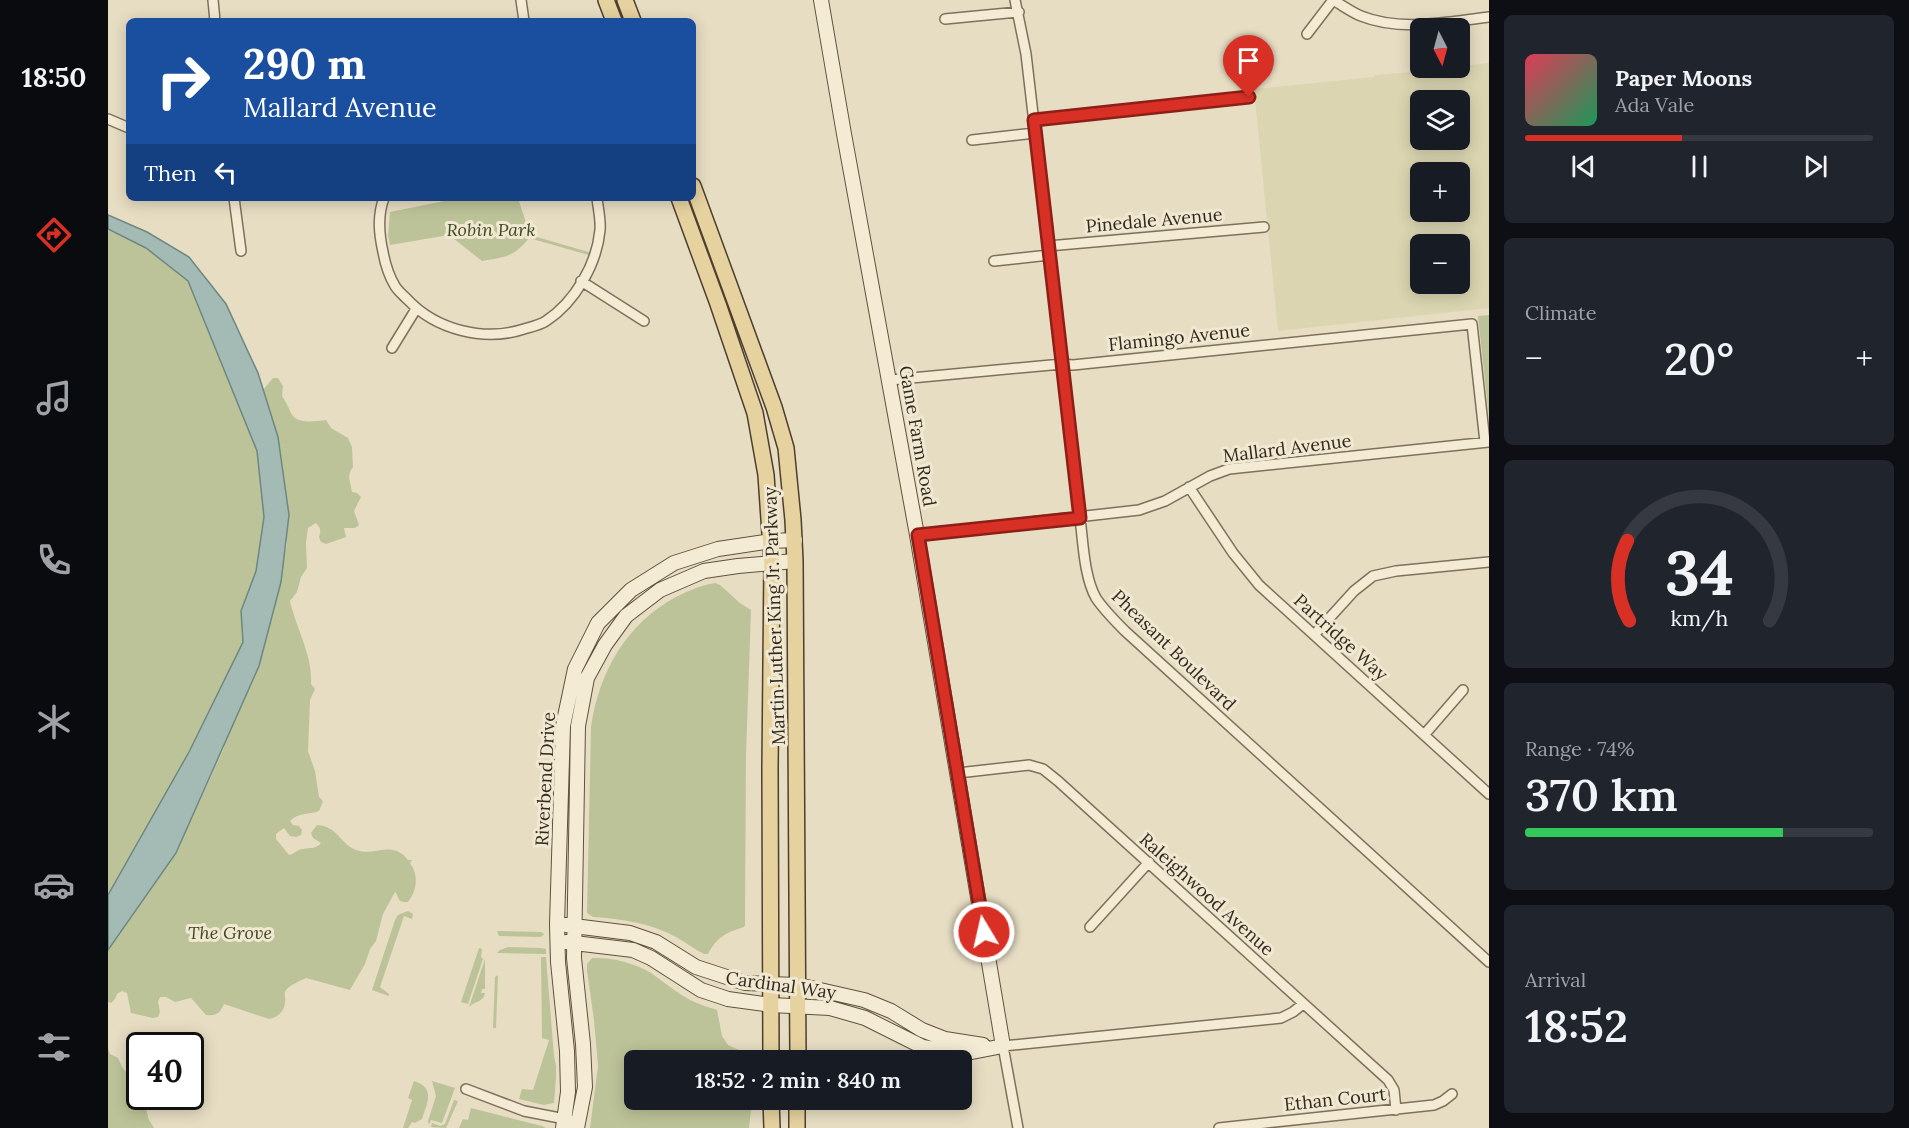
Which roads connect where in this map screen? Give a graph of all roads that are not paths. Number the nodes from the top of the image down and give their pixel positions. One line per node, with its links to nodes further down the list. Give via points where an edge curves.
1 (213, 0): 10 (street)
2 (521, 0): 11 (street)
3 (606, 0): 12 (main road)
4 (625, 0): 13 (main road)
5 (821, 0): 36 (street, Game Farm Road)
6 (1015, 0): 8 (street, Pheasant Boulevard)
7 (1333, 0): 9 (street, via 1360,16 1387,24); 15 (street)
8 (1018, 12): 14 (street); 18 (street, Pheasant Boulevard)
9 (1489, 17)
10 (215, 18)
11 (524, 18)
12 (613, 18)
13 (632, 18)
14 (945, 19)
15 (1307, 34)
16 (1249, 97): 18 (street)
17 (108, 119): 19 (street)
18 (1034, 120): 20 (street, Pheasant Boulevard)
19 (126, 127)
20 (1035, 134): 21 (street); 29 (street, Pheasant Boulevard)
21 (972, 140)
22 (696, 194): 41 (main road, Martin Luther King Jr. Parkway, via 783,438)
23 (234, 201): 28 (street)
24 (383, 201): 32 (street, via 378,231 385,263 395,287)
25 (597, 201): 31 (street, via 600,228 594,260)
26 (681, 201): 42 (main road, Martin Luther King Jr. Parkway, via 755,413 766,475)
27 (1264, 227): 29 (street, Pinedale Avenue)
28 (241, 250)
29 (1048, 250): 30 (street, Pinedale Avenue); 35 (street, Pheasant Boulevard)
30 (994, 261)
31 (581, 281): 32 (street, via 565,305 544,322 509,334 478,334 444,326); 33 (street)
32 (416, 309): 34 (street)
33 (644, 321)
34 (392, 348)
35 (1062, 364): 36 (street, Flamingo Avenue); 37 (street, Flamingo Avenue, via 1472,324); 39 (street, Pheasant Boulevard)
36 (890, 380): 40 (street, Game Farm Road)
37 (1487, 442): 38 (street, Mallard Avenue, via 1229,469)
38 (1189, 487): 39 (street, Mallard Avenue, via 1139,510); 46 (street, Partridge Way, via 1259,585)
39 (1080, 518): 40 (street, Mallard Avenue); 57 (street, Pheasant Boulevard, via 1089,581 1109,615)
40 (918, 535): 49 (street, Game Farm Road)
41 (795, 540): 42 (street, Riverbend Drive); 43 (main road, Martin Luther King Jr. Parkway)
42 (771, 541): 45 (main road, Martin Luther King Jr. Parkway); 52 (street, Riverbend Drive, via 718,549 674,563 631,590 598,624 575,669 563,726)
43 (795, 561): 45 (street, Riverbend Drive); 59 (main road, Martin Luther King Jr. Parkway)
44 (1489, 562): 46 (street, via 1373,576)
45 (772, 563): 53 (street, Riverbend Drive, via 704,571 660,590 626,616 587,678 578,726); 58 (main road, Martin Luther King Jr. Parkway)
46 (1314, 635): 48 (street, Partridge Way)
47 (1463, 690): 48 (street)
48 (1424, 735): 50 (street, Partridge Way)
49 (958, 773): 51 (street, Raleighwood Avenue, via 1029,765 1043,770); 63 (street, Game Farm Road)
50 (1489, 794)
51 (1149, 862): 54 (street); 60 (street, Raleighwood Avenue)
52 (557, 924): 53 (street, Cardinal Way); 55 (street, Riverbend Drive)
53 (574, 926): 56 (street, Riverbend Drive); 58 (street, Cardinal Way, via 630,933 656,942 696,967 745,983)
54 (1090, 927)
55 (557, 941): 56 (street, Cardinal Way); 71 (street, Riverbend Drive, via 567,1051)
56 (574, 942): 61 (street, Cardinal Way, via 633,950 701,990 728,999); 72 (street, Riverbend Drive, via 585,1087)
57 (1489, 962)
58 (771, 985): 59 (street, Cardinal Way); 61 (main road, Martin Luther King Jr. Parkway)
59 (798, 986): 62 (main road, Martin Luther King Jr. Parkway); 63 (street, Cardinal Way, via 864,1000 945,1039)
60 (1303, 1004): 63 (street, Cardinal Way, via 1281,1018); 70 (street, Raleighwood Avenue, via 1388,1080 1394,1090)
61 (771, 1005): 62 (street, Cardinal Way); 64 (main road, Martin Luther King Jr. Parkway)
62 (798, 1007): 63 (street, Cardinal Way, via 830,1008 865,1017 923,1047 972,1052); 65 (main road, Martin Luther King Jr. Parkway)
63 (1003, 1046): 75 (street, Game Farm Road)
64 (771, 1050)
65 (798, 1050)
66 (466, 1089): 71 (street)
67 (1452, 1094): 70 (street, Ethan Court, via 1434,1105)
68 (771, 1110): 73 (main road)
69 (797, 1110): 74 (main road)
70 (1396, 1110): 76 (street, Ethan Court)
71 (563, 1123): 72 (street)
72 (578, 1125)
73 (772, 1128)
74 (797, 1128)
75 (1018, 1128)
76 (1219, 1128)

